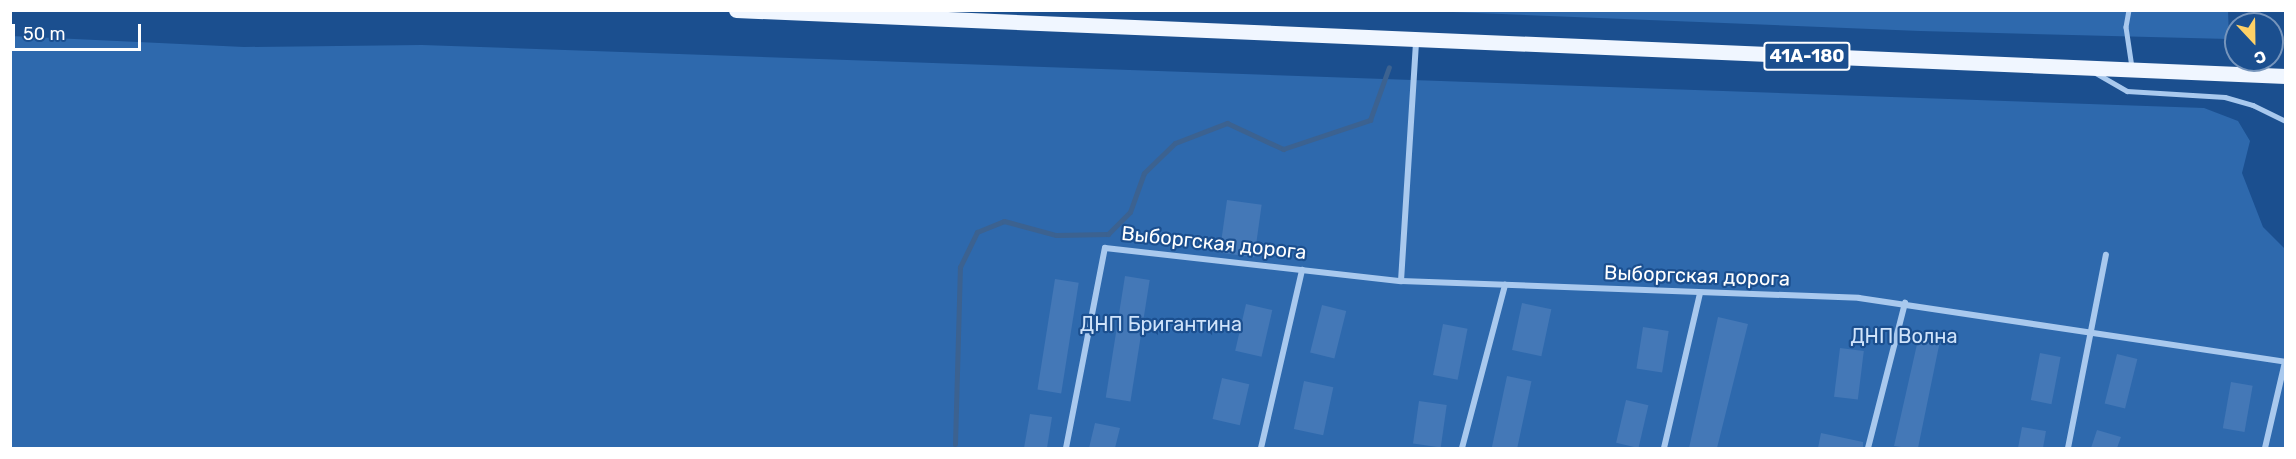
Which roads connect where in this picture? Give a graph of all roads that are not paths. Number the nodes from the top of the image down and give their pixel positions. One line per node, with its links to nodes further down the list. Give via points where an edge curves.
1 (736, 10): 3 (main road, 41А-180)
2 (2129, 10): 6 (lane, via 2126,27)
3 (953, 15): 4 (main road, 41А-180)
4 (1416, 39): 5 (main road, 41А-180); 11 (street)
5 (2089, 68): 6 (main road, 41А-180); 8 (lane, via 2127,91 2224,97 2253,105)
6 (2132, 70): 7 (main road, 41А-180)
7 (2286, 76)
8 (2286, 121)
9 (2106, 255): 15 (street)
10 (1302, 270): 11 (street, Выборгская дорога); 17 (street, Выборгская дорога, via 1105,248); 18 (street)
11 (1401, 281): 12 (street, Выборгская дорога)
12 (1505, 285): 13 (street, Выборгская дорога); 19 (street)
13 (1700, 293): 14 (street, Выборгская дорога); 20 (street)
14 (1905, 303): 15 (street, Выборгская дорога); 21 (street)
15 (2094, 335): 16 (street, Выборгская дорога); 22 (street)
16 (2285, 362): 23 (street)
17 (1066, 448)
18 (1261, 448)
19 (1462, 448)
20 (1664, 448)
21 (1868, 448)
22 (2068, 448)
23 (2265, 448)

